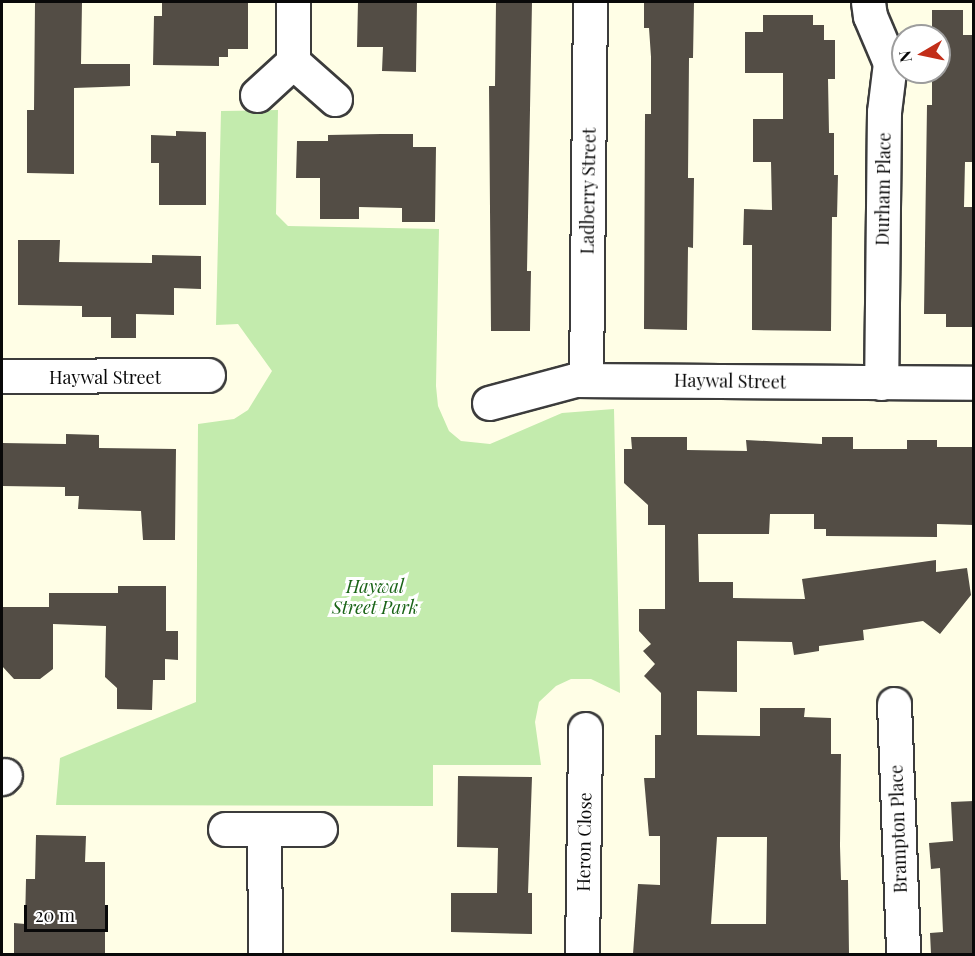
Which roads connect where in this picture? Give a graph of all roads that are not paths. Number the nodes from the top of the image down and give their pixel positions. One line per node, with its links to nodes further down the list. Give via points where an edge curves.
1 (293, 2): 4 (street)
2 (590, 2): 9 (street, Ladberry Street)
3 (868, 2): 10 (street, Durham Place, via 890,63 884,112)
4 (293, 62): 5 (street); 6 (street)
5 (257, 96)
6 (335, 99)
7 (208, 375): 8 (street, Haywal Street)
8 (2, 376)
9 (586, 380): 10 (street, Haywal Street); 12 (street, Haywal Street, via 563,381)
10 (881, 383): 11 (street, Haywal Street)
11 (974, 383)
12 (489, 403)
13 (894, 704): 20 (street, Brampton Place)
14 (585, 729): 19 (street, Heron Close)
15 (225, 829): 17 (street)
16 (320, 829): 17 (street)
17 (264, 830): 18 (street)
18 (265, 954)
19 (582, 954)
20 (903, 954)

